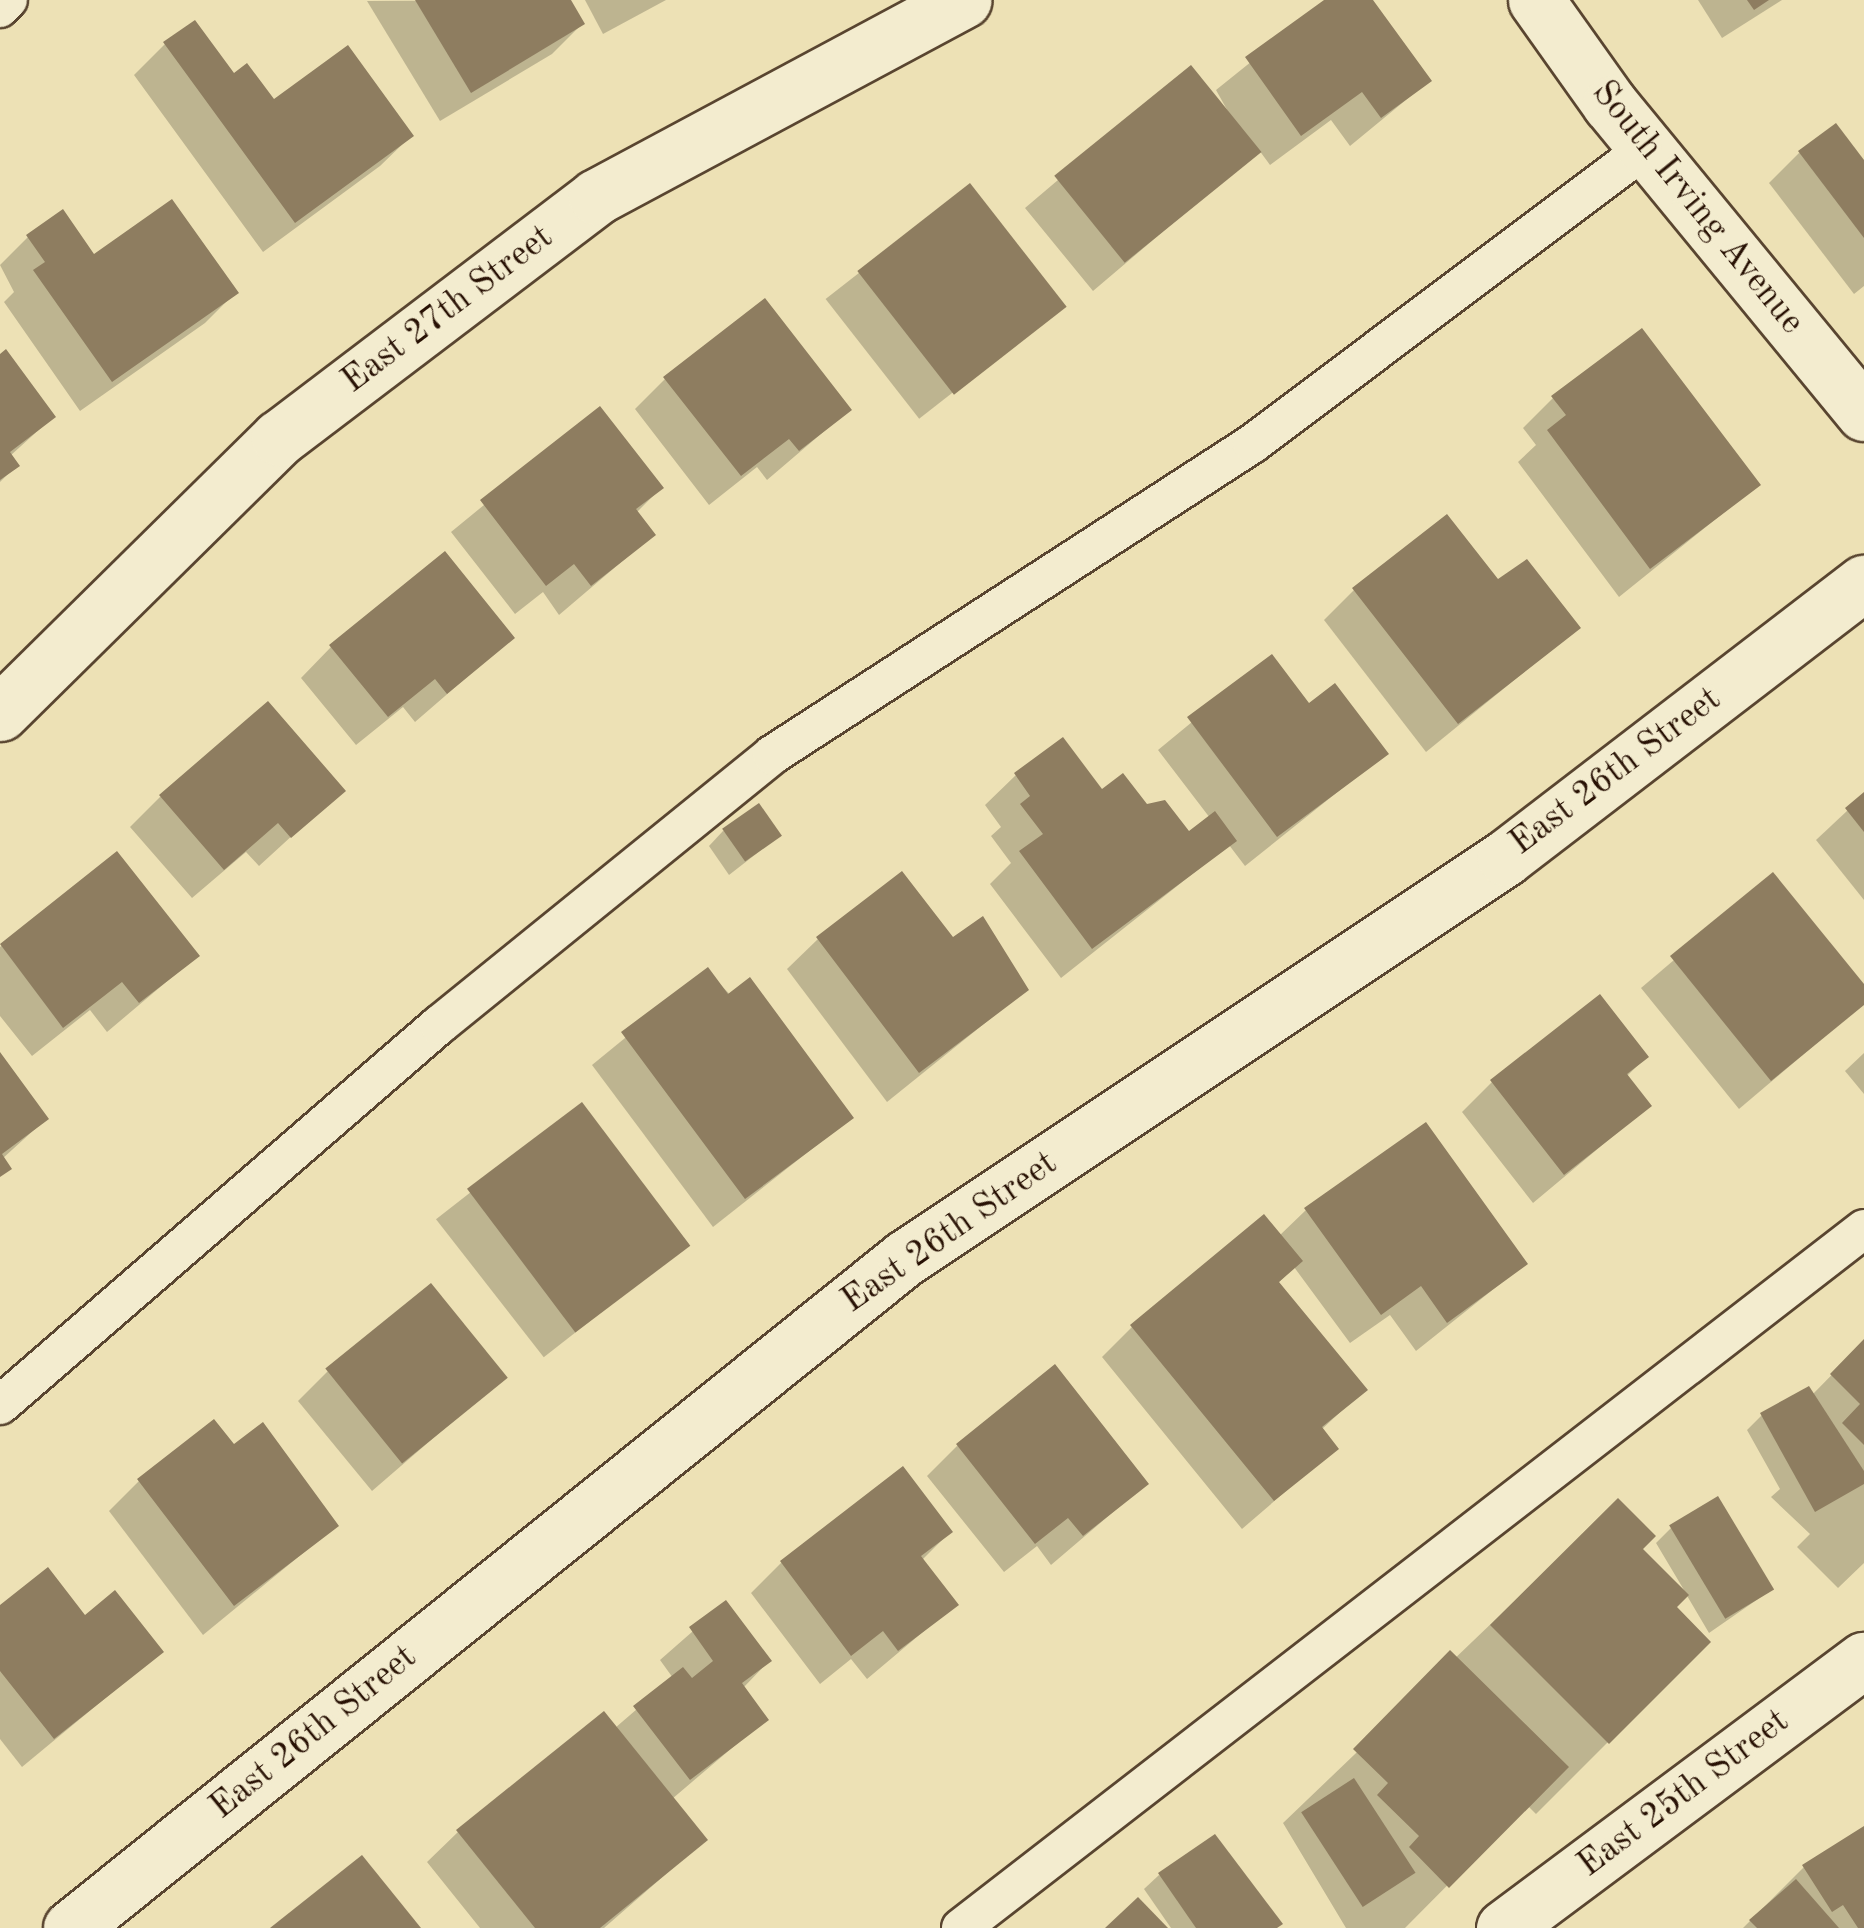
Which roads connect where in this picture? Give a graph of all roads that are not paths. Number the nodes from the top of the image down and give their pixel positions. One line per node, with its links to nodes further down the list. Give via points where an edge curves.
1 (8, 0): 4 (lane)
2 (964, 0): 8 (street, East 27th Street, via 596,197 279,438)
3 (1536, 0): 5 (street, South Irving Avenue)
4 (0, 8)
5 (1646, 148): 6 (street, South Irving Avenue); 10 (lane, via 1252,444 772,755 439,1025)
6 (1864, 413)
7 (1864, 583): 12 (street, East 26th Street, via 1506,858 905,1258)
8 (0, 713)
9 (1864, 1229): 13 (lane)
10 (0, 1404)
11 (1864, 1660): 14 (street, East 25th Street)
12 (71, 1928)
13 (960, 1928)
14 (1504, 1928)

